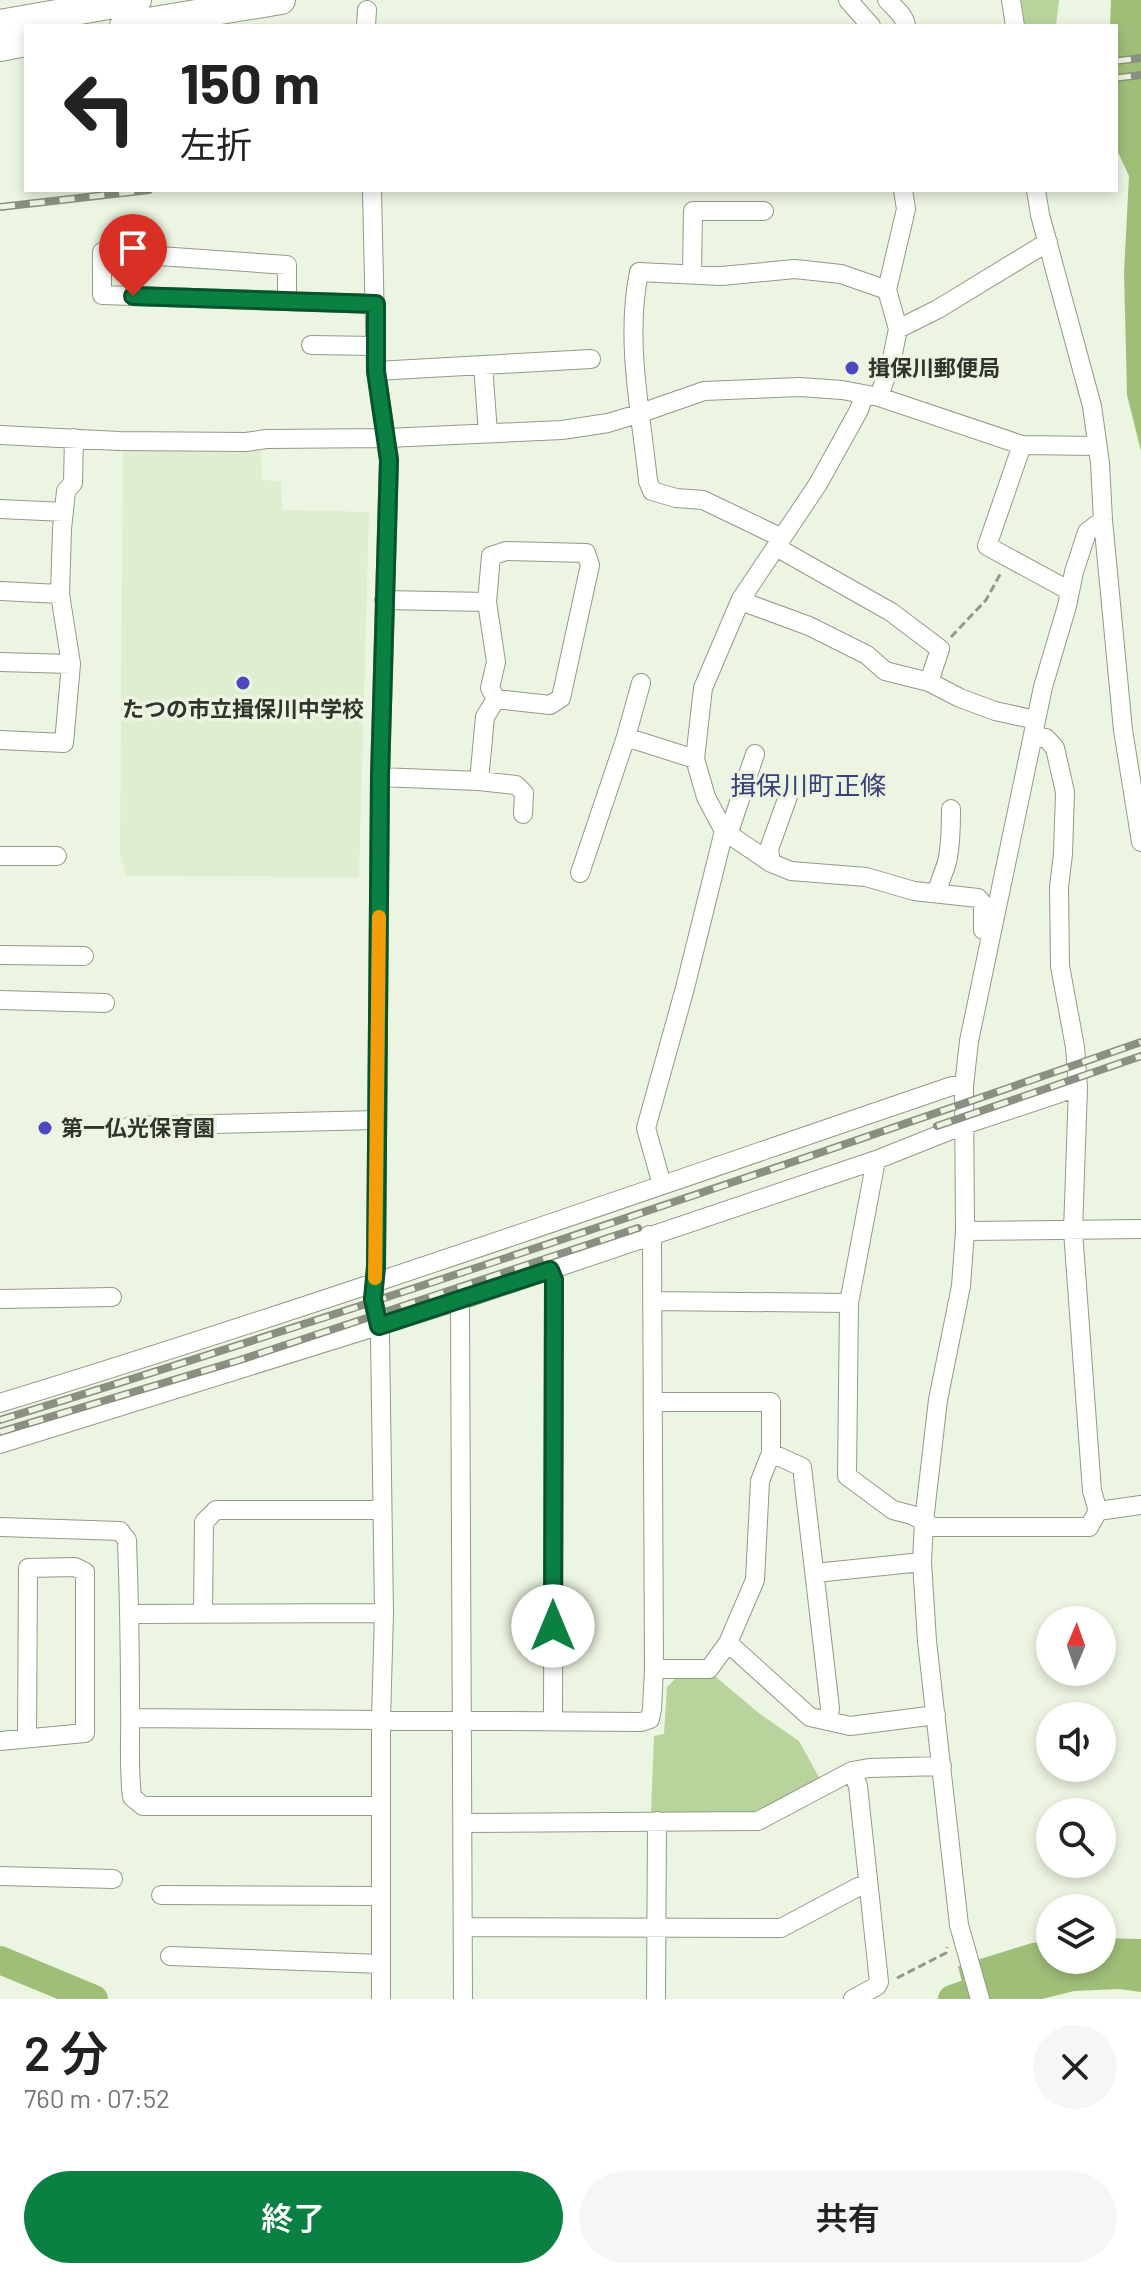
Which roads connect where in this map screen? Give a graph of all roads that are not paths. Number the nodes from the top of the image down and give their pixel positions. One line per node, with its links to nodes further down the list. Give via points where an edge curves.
1 (137, 0): 6 (highway)
2 (281, 0): 7 (highway)
3 (848, 0): 8 (street)
4 (887, 0): 9 (street)
5 (1011, 0): 10 (street)
6 (0, 24)
7 (136, 24)
8 (869, 24)
9 (906, 24)
10 (1015, 24)
11 (24, 42): 12 (highway)
12 (0, 47)
13 (372, 192): 21 (street)
14 (903, 192): 19 (street, via 906,209)
15 (1036, 192): 17 (street)
16 (764, 211): 18 (street, via 693,211)
17 (1048, 242): 22 (street); 35 (street, via 1092,406)
18 (692, 274): 19 (street, via 795,269 841,274); 29 (street, via 639,272 633,360)
19 (887, 290): 22 (street)
20 (287, 301): 20 (street, via 102,295 102,252 287,265); 21 (street)
21 (376, 304): 24 (street)
22 (898, 329): 28 (street, via 892,358)
23 (311, 345): 24 (street)
24 (376, 346): 27 (street)
25 (591, 359): 26 (street)
26 (483, 365): 27 (street); 30 (street)
27 (376, 371): 33 (street)
28 (872, 396): 29 (street, via 800,387 720,389); 34 (street); 39 (street)
29 (641, 413): 30 (street, via 562,430); 39 (street, via 652,491 703,500)
30 (488, 433): 33 (street)
31 (0, 435): 32 (street)
32 (74, 438): 33 (street); 37 (street, via 73,483 66,491)
33 (387, 438): 44 (street)
34 (1022, 445): 35 (street); 41 (street, via 987,546)
35 (1097, 446): 38 (street)
36 (0, 509): 37 (street)
37 (64, 512): 42 (street)
38 (1103, 520): 41 (street, via 1087,532); 62 (street, via 1123,730)
39 (779, 543): 43 (street); 48 (street, via 940,649)
40 (0, 591): 42 (street)
41 (1070, 591): 51 (street)
42 (60, 594): 47 (street)
43 (741, 599): 48 (street, via 809,626 867,655 885,671); 55 (street, via 703,688)
44 (384, 600): 45 (street); 56 (street)
45 (487, 602): 50 (street, via 496,662 490,688); 50 (street, via 491,556 506,551 586,553 590,565 561,698 550,705)
46 (0, 662): 47 (street)
47 (71, 664): 53 (street, via 64,743)
48 (929, 682): 51 (street)
49 (641, 683): 52 (street)
50 (496, 699): 57 (street, via 485,717)
51 (1035, 728): 68 (street); 74 (street, via 1055,748 1065,792 1060,966)
52 (626, 737): 55 (street); 66 (street)
53 (0, 740)
54 (755, 754): 61 (street)
55 (695, 759): 61 (street, via 706,797)
56 (380, 777): 57 (street); 75 (street)
57 (479, 781): 60 (street, via 516,785 524,793)
58 (791, 788): 65 (street, via 769,849)
59 (951, 809): 67 (street)
60 (523, 814)
61 (726, 833): 65 (street); 79 (street, via 646,1128)
62 (1141, 842)
63 (0, 856): 64 (street)
64 (57, 856)
65 (771, 863): 67 (street, via 791,871 866,877)
66 (580, 873)
67 (937, 893): 68 (street, via 978,898)
68 (987, 948): 73 (street)
69 (0, 955): 70 (street)
70 (84, 956)
71 (0, 1000): 72 (street)
72 (105, 1003)
73 (964, 1086): 76 (street); 79 (street)
74 (1078, 1087): 76 (street); 82 (street)
75 (377, 1120): 77 (street); 85 (street)
76 (964, 1125): 78 (street); 81 (street)
77 (130, 1126)
78 (876, 1160): 83 (street); 90 (street)
79 (662, 1185): 85 (street)
80 (1141, 1229): 82 (street)
81 (965, 1231): 82 (street); 99 (street)
82 (1073, 1231): 98 (street, via 1092,1491)
83 (649, 1235): 84 (street); 89 (street)
84 (550, 1270): 88 (street); 112 (street)
85 (375, 1284): 91 (street); 93 (street)
86 (112, 1297): 87 (street)
87 (0, 1299)
88 (458, 1301): 91 (street); 111 (street)
89 (652, 1301): 90 (street); 92 (street)
90 (849, 1303): 99 (street, via 847,1476 893,1510)
91 (379, 1326): 94 (street); 97 (street)
92 (654, 1402): 95 (street, via 771,1402); 107 (street)
93 (0, 1403)
94 (0, 1444)
95 (771, 1453): 102 (street, via 802,1467); 106 (street, via 760,1481 755,1580)
96 (1141, 1505): 98 (street)
97 (381, 1510): 103 (street, via 216,1510 204,1522); 104 (street)
98 (1098, 1511): 99 (street, via 1089,1527 933,1527)
99 (924, 1521): 101 (street)
100 (0, 1527): 105 (street, via 120,1531 127,1540)
101 (922, 1562): 102 (street); 108 (street)
102 (815, 1573): 113 (street)
103 (203, 1613): 104 (street); 105 (street)
104 (384, 1613): 110 (street)
105 (130, 1614): 109 (street)
106 (728, 1643): 107 (street, via 709,1669); 113 (street, via 810,1717)
107 (654, 1669): 112 (street, via 650,1719)
108 (936, 1715): 113 (street, via 850,1726); 116 (street)
109 (131, 1718): 110 (street); 118 (street, via 132,1797 143,1806)
110 (381, 1720): 111 (street); 118 (street)
111 (462, 1721): 112 (street); 120 (street)
112 (553, 1721)
113 (828, 1721)
114 (27, 1738): 114 (street, via 85,1733 85,1572 75,1567 28,1568); 115 (street)
115 (0, 1741)
116 (942, 1766): 117 (street); 134 (street, via 959,1925)
117 (852, 1771): 119 (street, via 758,1821); 123 (street)
118 (380, 1806): 125 (street)
119 (657, 1821): 120 (street); 127 (street)
120 (463, 1823): 126 (street)
121 (0, 1876): 122 (street)
122 (113, 1879)
123 (868, 1886): 127 (street, via 781,1928); 133 (street, via 879,1982)
124 (161, 1895): 125 (street)
125 (381, 1896): 129 (street)
126 (463, 1927): 127 (street); 131 (street)
127 (655, 1928): 132 (street)
128 (170, 1956): 129 (street)
129 (381, 1964): 130 (street)
130 (381, 1999)
131 (463, 1999)
132 (656, 1999)
133 (853, 1999)
134 (980, 1999)

